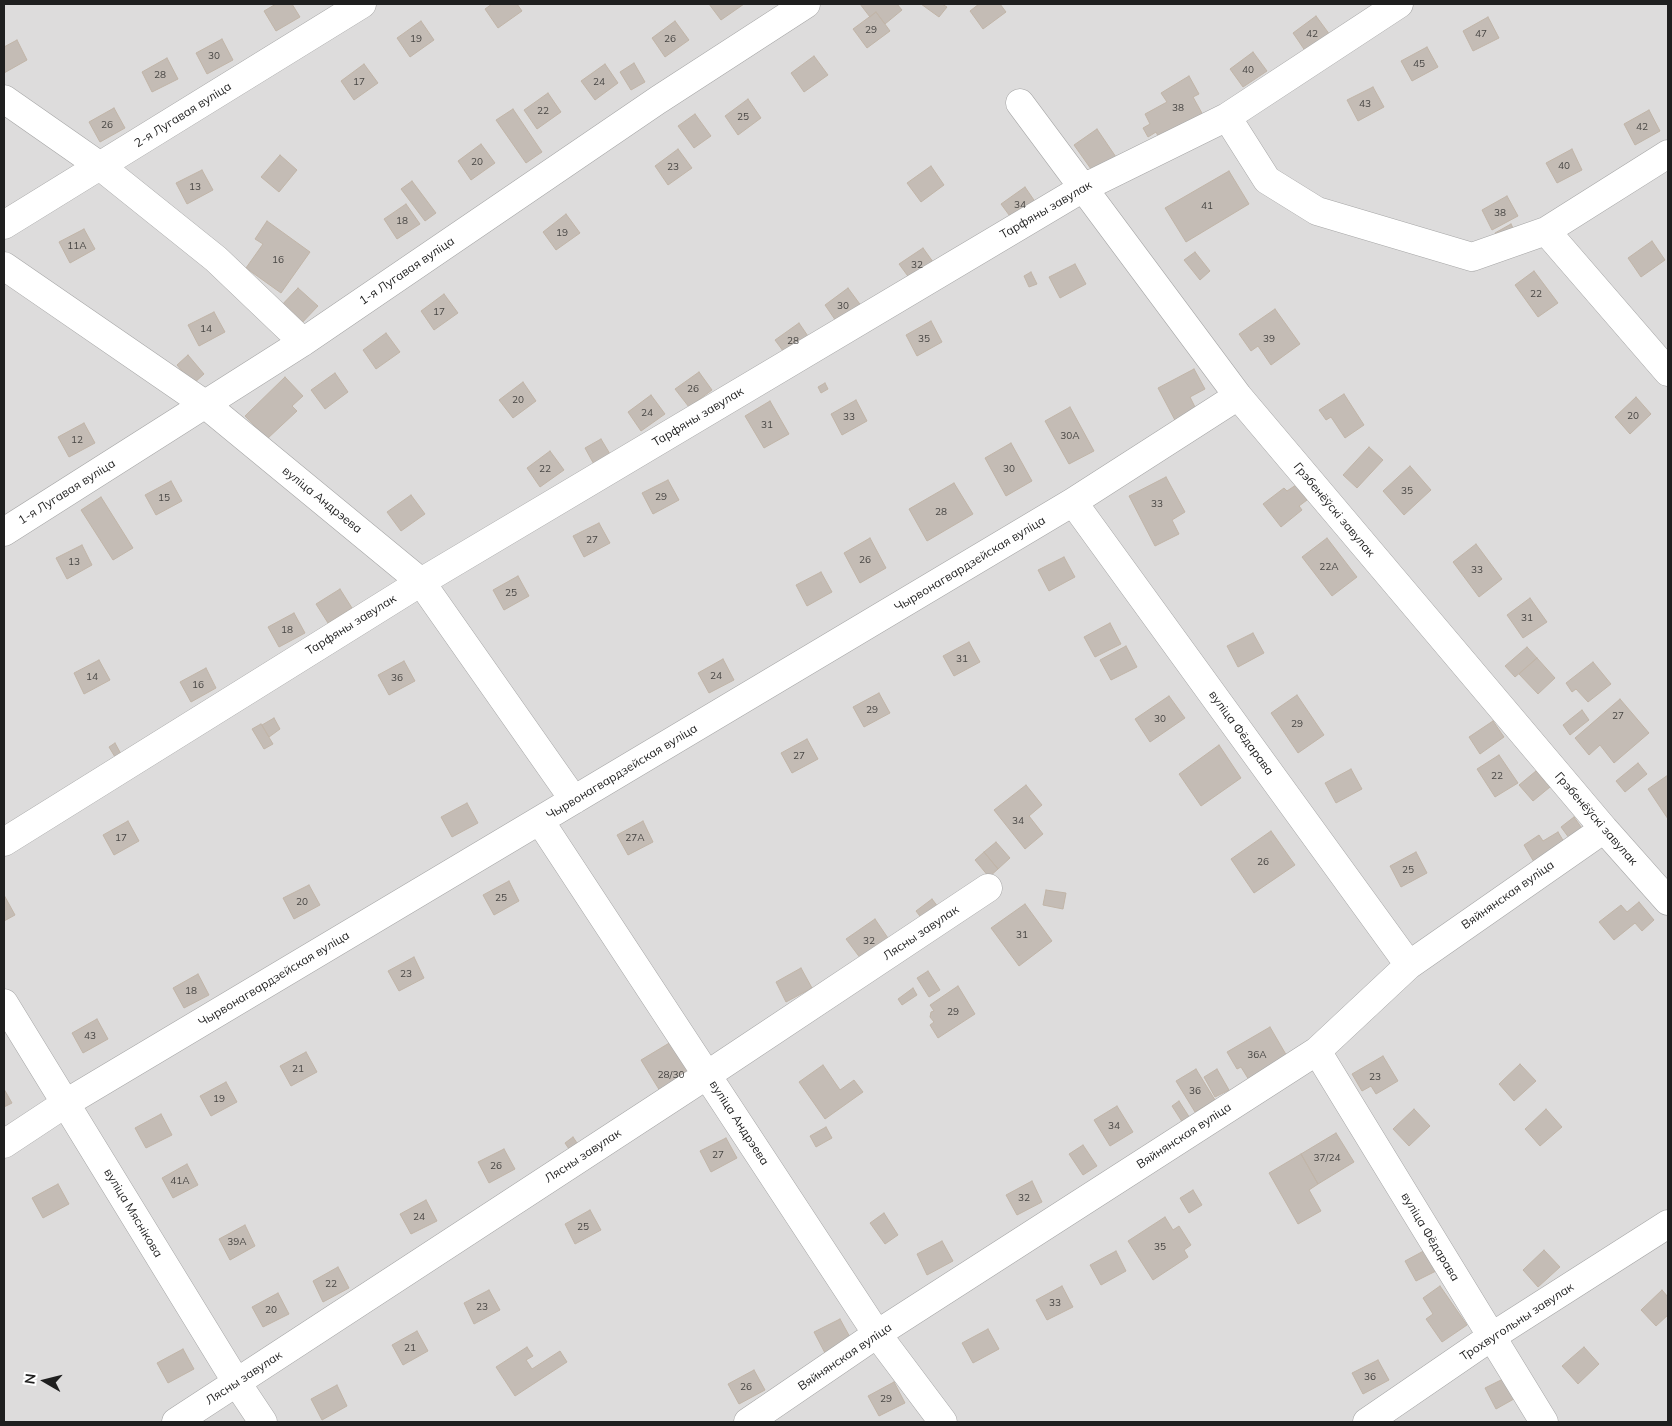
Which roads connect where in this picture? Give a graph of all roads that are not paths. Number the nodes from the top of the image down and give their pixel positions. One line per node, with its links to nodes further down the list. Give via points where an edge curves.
1 (362, 4): 8 (street, 2-я Лугавая вуліца)
2 (806, 4): 13 (street, 1-я Лугавая вуліца, via 658,100)
3 (1398, 4): 6 (street, Тарфяны завулак)
4 (4, 99): 8 (street)
5 (1020, 103): 9 (street, Грэбенёўскі завулак)
6 (1227, 117): 9 (street, Тарфяны завулак); 11 (street, via 1266,180 1317,210 1472,256)
7 (1668, 154): 11 (street)
8 (100, 166): 10 (street, 2-я Лугавая вуліца); 13 (street, via 216,259)
9 (1083, 188): 15 (street, Грэбенёўскі завулак); 19 (street, Тарфяны завулак)
10 (4, 225)
11 (1546, 231): 14 (street)
12 (4, 266): 16 (street, вуліца Андрэева)
13 (302, 342): 16 (street, 1-я Лугавая вуліца)
14 (1668, 372)
15 (1238, 396): 17 (street, Чырвонагвардзейская вуліца); 22 (street, Грэбенёўскі завулак)
16 (206, 405): 18 (street, 1-я Лугавая вуліца); 19 (street, вуліца Андрэева)
17 (1073, 502): 20 (street, Чырвонагвардзейская вуліца); 26 (street, вуліца Фёдарава)
18 (4, 532)
19 (421, 582): 20 (street, вуліца Андрэева); 23 (street, Тарфяны завулак)
20 (574, 800): 21 (street, Чырвонагвардзейская вуліца)
21 (540, 821): 29 (street, вуліца Андрэева); 30 (street, Чырвонагвардзейская вуліца)
22 (1604, 829): 25 (street, Грэбенёўскі завулак); 26 (street, Вяйнянская вуліца)
23 (4, 842)
24 (988, 888): 29 (street, Лясны завулак)
25 (1668, 900)
26 (1409, 965): 28 (street, Вяйнянская вуліца)
27 (4, 1003): 30 (street, вуліца Мяснікова)
28 (1317, 1051): 33 (street, Вяйнянская вуліца); 34 (street, вуліца Фёдарава)
29 (707, 1075): 33 (street, вуліца Андрэева); 35 (street, Лясны завулак)
30 (66, 1103): 31 (street, Чырвонагвардзейская вуліца); 35 (street, вуліца Мяснікова)
31 (4, 1144)
32 (1668, 1224): 34 (street, Трохвугольны завулак)
33 (877, 1334): 38 (street, Вяйнянская вуліца); 39 (street, вуліца Андрэева)
34 (1491, 1337): 40 (street, Трохвугольны завулак); 41 (street, вуліца Фёдарава)
35 (237, 1383): 36 (street, Лясны завулак); 37 (street, вуліца Мяснікова)
36 (176, 1422)
37 (263, 1422)
38 (748, 1422)
39 (943, 1422)
40 (1367, 1422)
41 (1544, 1422)

